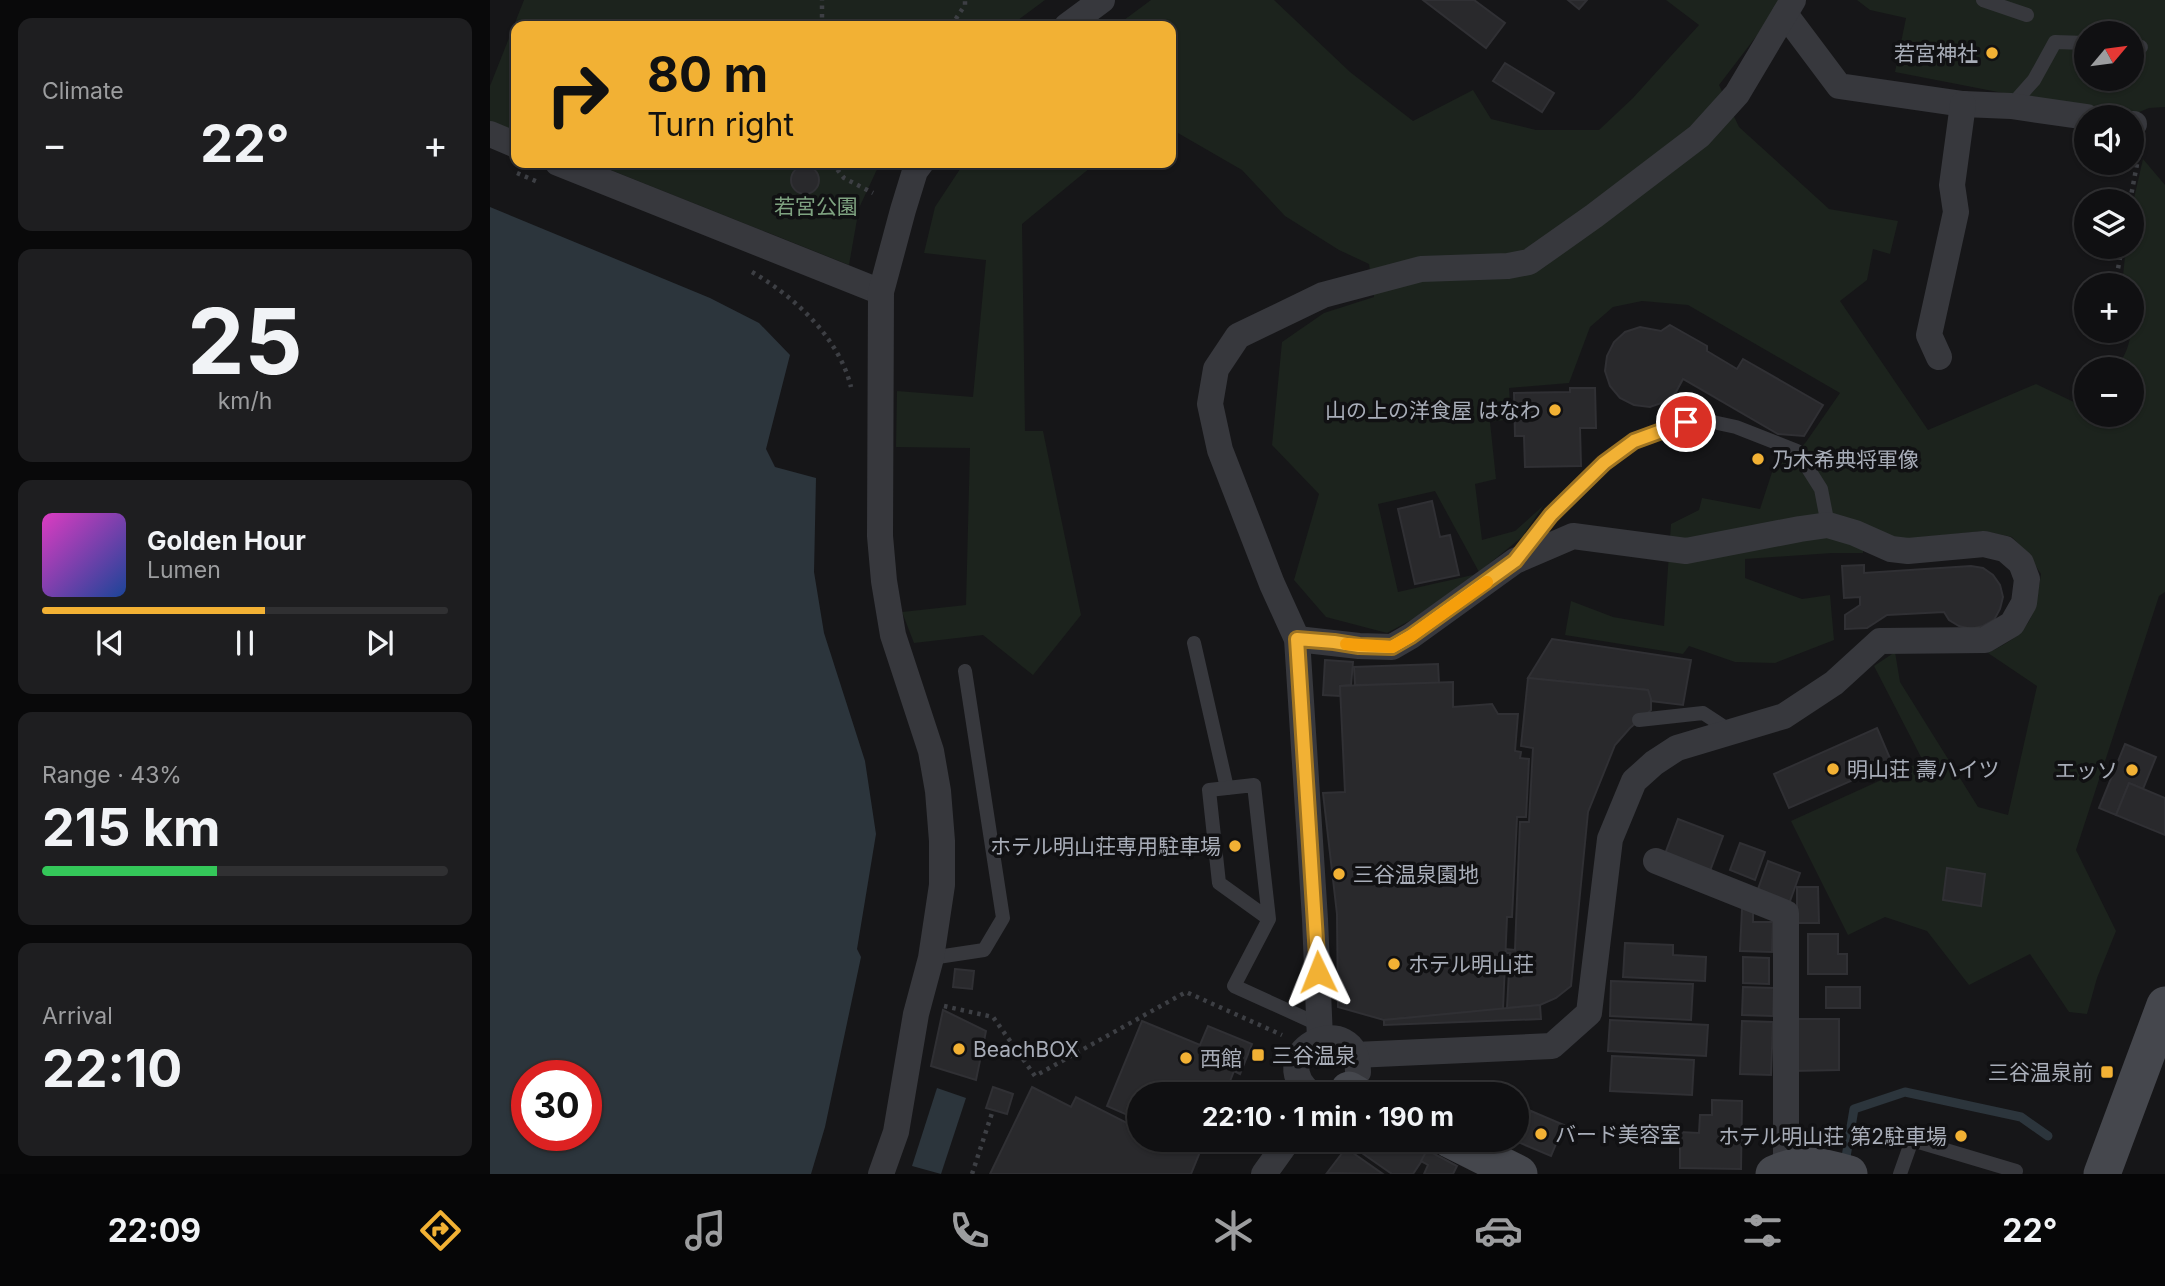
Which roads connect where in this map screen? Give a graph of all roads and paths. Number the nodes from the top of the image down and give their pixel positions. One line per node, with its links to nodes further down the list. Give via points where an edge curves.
1 (822, 0): 7 (path)
2 (965, 0): 8 (path)
3 (1102, 0): 9 (street)
4 (1983, 0): 6 (lane)
5 (1789, 7): 11 (street, via 1839,86); 28 (street, via 1737,94 1699,136 1529,262 1420,270 1323,295 1238,336 1216,369 1210,404 1220,450)
6 (2026, 15)
7 (822, 21)
8 (954, 21)
9 (1074, 21)
10 (2074, 43): 12 (lane, via 2055,42 2034,80)
11 (1963, 104): 12 (street); 24 (street, via 1952,184 1956,212 1929,335)
12 (2011, 106): 13 (street)
13 (2074, 115)
14 (490, 134): 15 (street)
15 (511, 143)
16 (571, 168): 23 (street)
17 (836, 168): 21 (path, via 844,178)
18 (917, 168): 23 (street)
19 (515, 172): 20 (path)
20 (540, 183)
21 (873, 193)
22 (750, 271): 25 (path, via 797,304 822,331 848,372)
23 (881, 292): 36 (street, via 880,536 893,635 938,791 942,885)
24 (1939, 356)
25 (853, 393)
26 (1828, 525): 27 (street, via 1686,551 1573,536); 27 (lane, via 1821,489 1797,451 1736,427 1686,422 1634,441 1604,463 1551,515); 32 (street, via 1891,550 1984,544 2005,549 2021,563 2027,579 2024,603 2012,624 1985,640 1880,641 1834,682 1784,716)
27 (1515, 561): 28 (street, via 1392,647)
28 (1297, 639): 39 (street, via 1315,919)
29 (1194, 643): 33 (lane)
30 (965, 671): 36 (lane, via 1003,918 984,950)
31 (1639, 720): 32 (lane, via 1703,713)
32 (1734, 733): 40 (street, via 1677,748 1634,781 1610,839 1589,1013 1552,1046)
33 (1227, 788): 35 (lane, via 1254,785); 35 (lane, via 1209,790 1219,883)
34 (1656, 861): 46 (street, via 1786,912)
35 (1269, 919): 39 (lane, via 1234,986)
36 (932, 958): 37 (street)
37 (919, 1001): 39 (path, via 993,1017 1035,1076 1186,992); 48 (street, via 896,1132)
38 (2165, 1005): 54 (main road)
39 (1315, 1037): 40 (street, via 1340,1041); 41 (street, via 1300,1055)
40 (1355, 1055): 42 (street)
41 (1301, 1082)
42 (1355, 1082)
43 (993, 1110): 49 (path)
44 (1280, 1152): 50 (street)
45 (1475, 1152): 51 (main road)
46 (1780, 1171): 52 (main road, via 1820,1165)
47 (2016, 1171): 53 (lane, via 1912,1140)
48 (881, 1174)
49 (972, 1174)
50 (1264, 1174)
51 (1519, 1174)
52 (1849, 1174)
53 (1900, 1174)
54 (2102, 1174)

